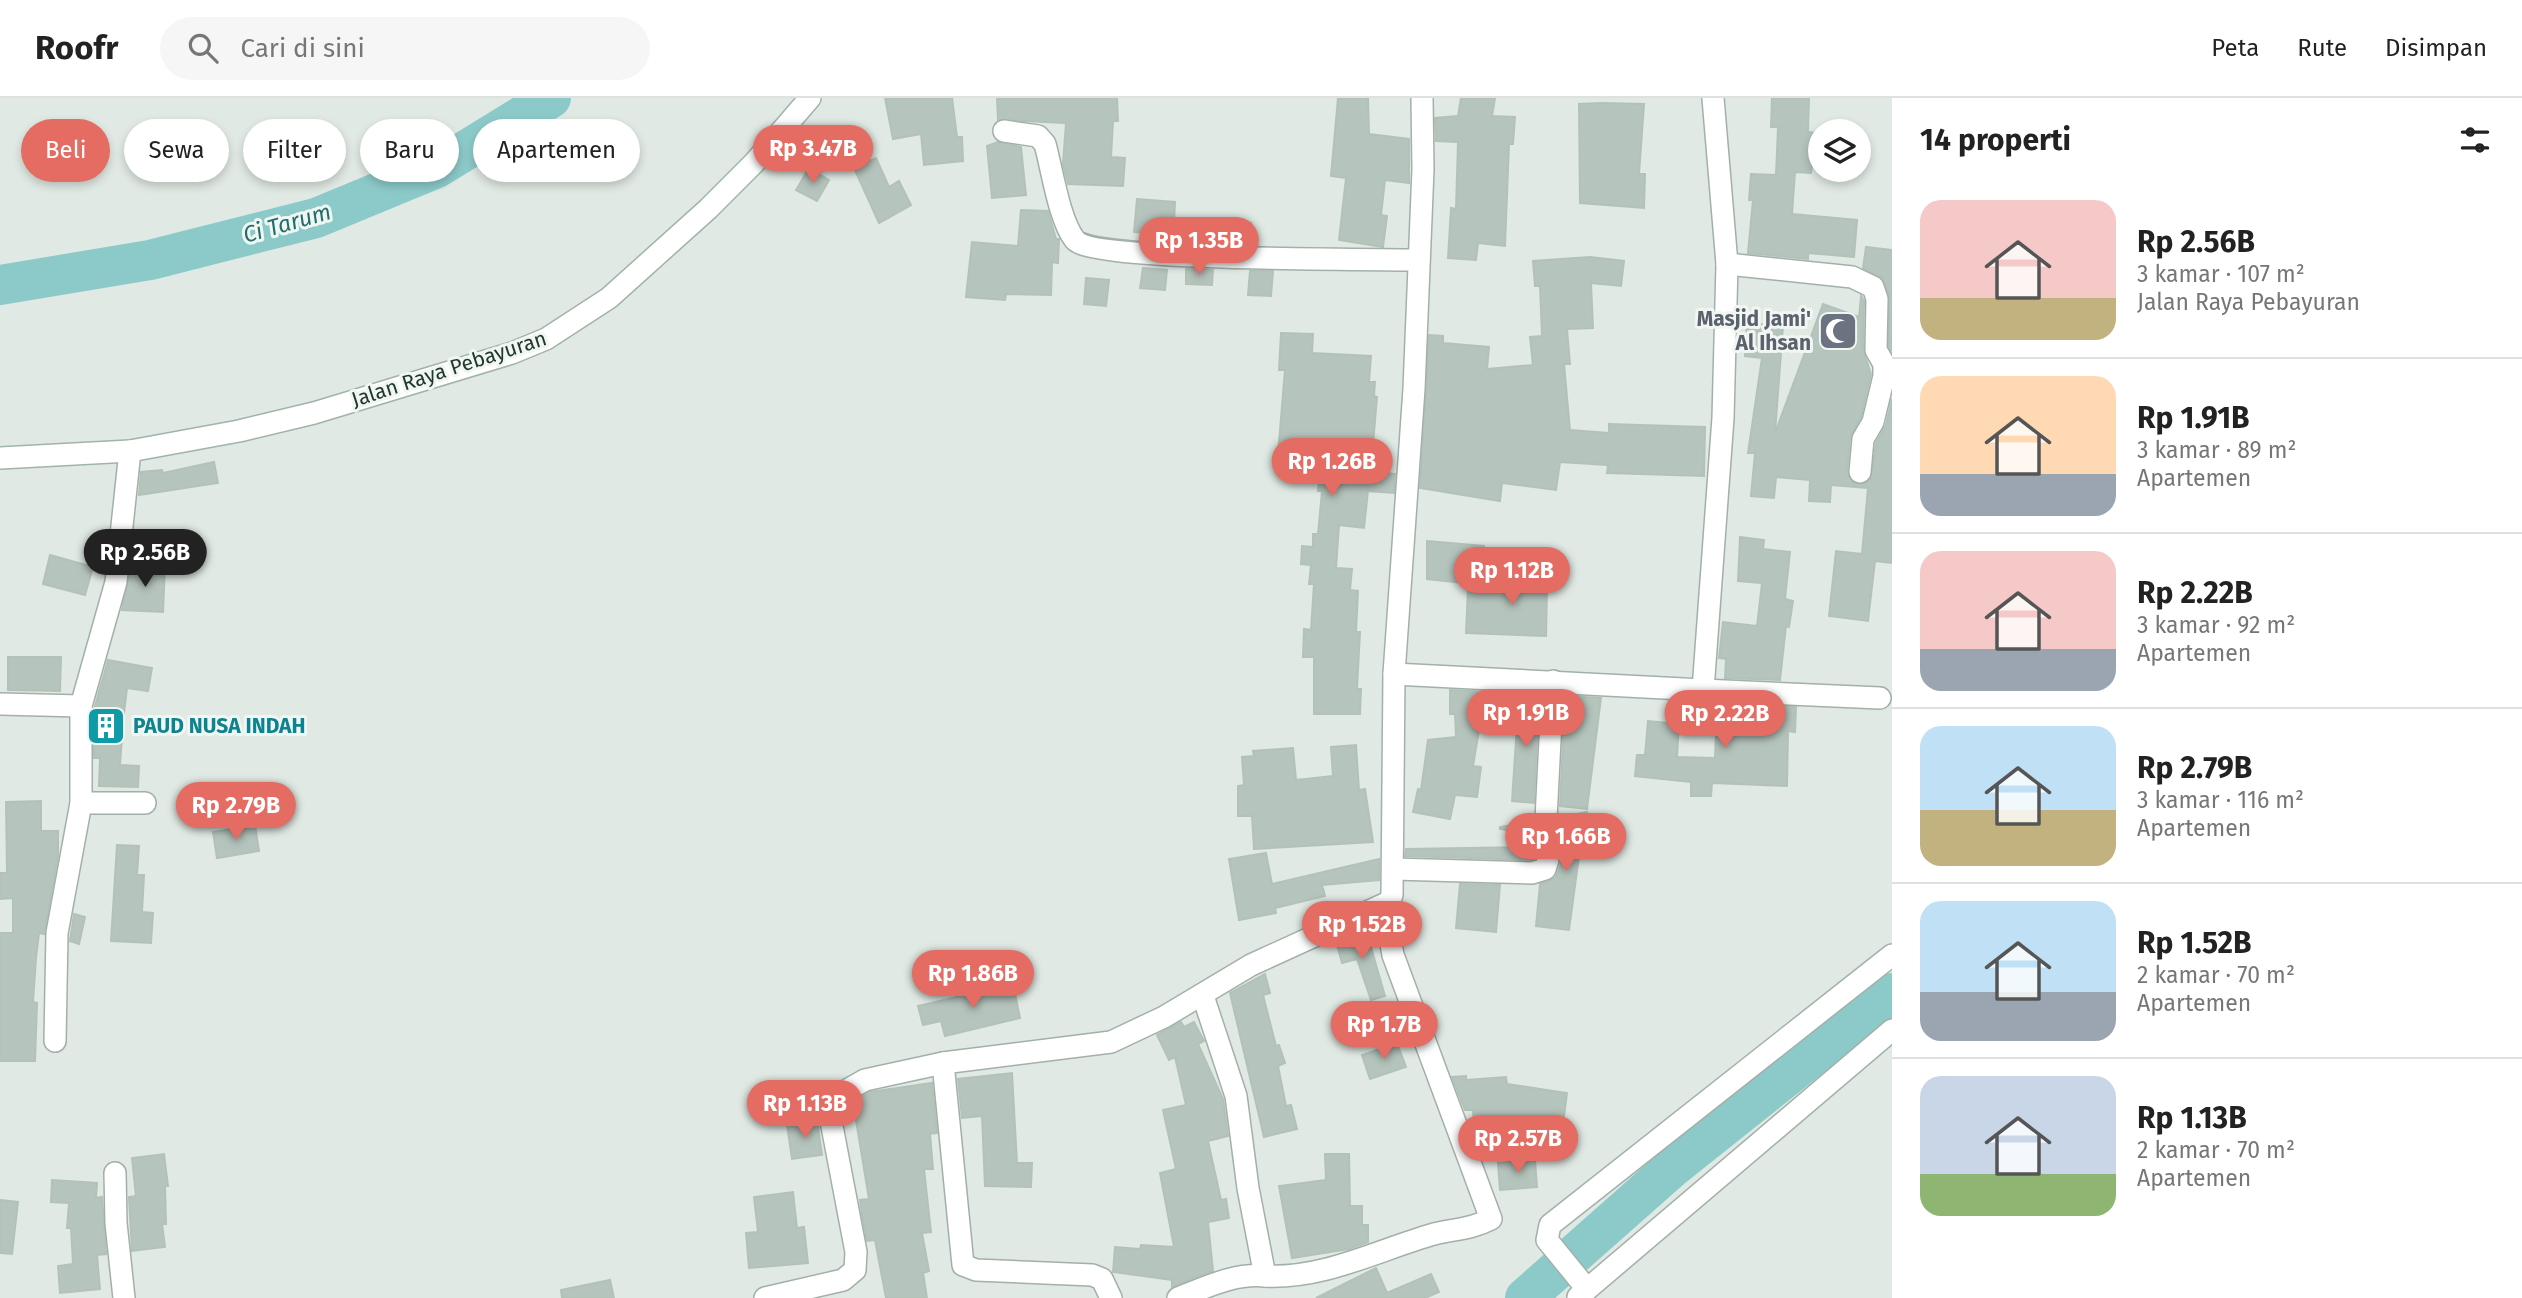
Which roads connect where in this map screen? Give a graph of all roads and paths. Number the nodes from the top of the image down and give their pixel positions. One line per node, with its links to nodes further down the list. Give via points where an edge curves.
1 (810, 98): 7 (street, Jalan Raya Pebayuran, via 708,209 609,298 546,339 314,413)
2 (1422, 98): 5 (street)
3 (1713, 98): 6 (street)
4 (1004, 131): 5 (street, via 1038,136 1045,144 1067,224 1076,242 1090,248 1148,254)
5 (1419, 260): 10 (street)
6 (1727, 264): 9 (street, via 1852,277 1873,287 1876,350 1884,364 1884,376 1873,422 1863,439); 12 (street, via 1723,418)
7 (130, 451): 8 (street, Jalan Raya Pebayuran); 15 (street, via 117,582)
8 (0, 458)
9 (1860, 472)
10 (1394, 674): 11 (street); 18 (street)
11 (1553, 681): 12 (street); 18 (street, via 1545,869 1532,873)
12 (1703, 690): 13 (street)
13 (1880, 698)
14 (0, 704): 15 (street)
15 (81, 706): 16 (street)
16 (81, 803): 17 (street); 23 (street, via 57,933)
17 (145, 803)
18 (1394, 869): 19 (street, via 1392,895)
19 (1384, 906): 21 (street, via 1251,965); 26 (street, via 1393,955 1491,1219 1332,1268 1303,1275)
20 (1892, 956): 27 (street, via 1550,1226 1546,1240)
21 (1203, 996): 24 (street, via 1111,1042); 26 (street, via 1236,1096)
22 (1892, 1030): 27 (street)
23 (55, 1041)
24 (943, 1063): 29 (street, via 865,1080 836,1100 831,1121 856,1252 855,1270 843,1280); 30 (street, via 963,1265 976,1270 1092,1275 1102,1279)
25 (115, 1173): 28 (street)
26 (1265, 1276): 31 (street, via 1246,1274)
27 (1581, 1289)
28 (124, 1298)
29 (765, 1298)
30 (1111, 1298)
31 (1178, 1298)

